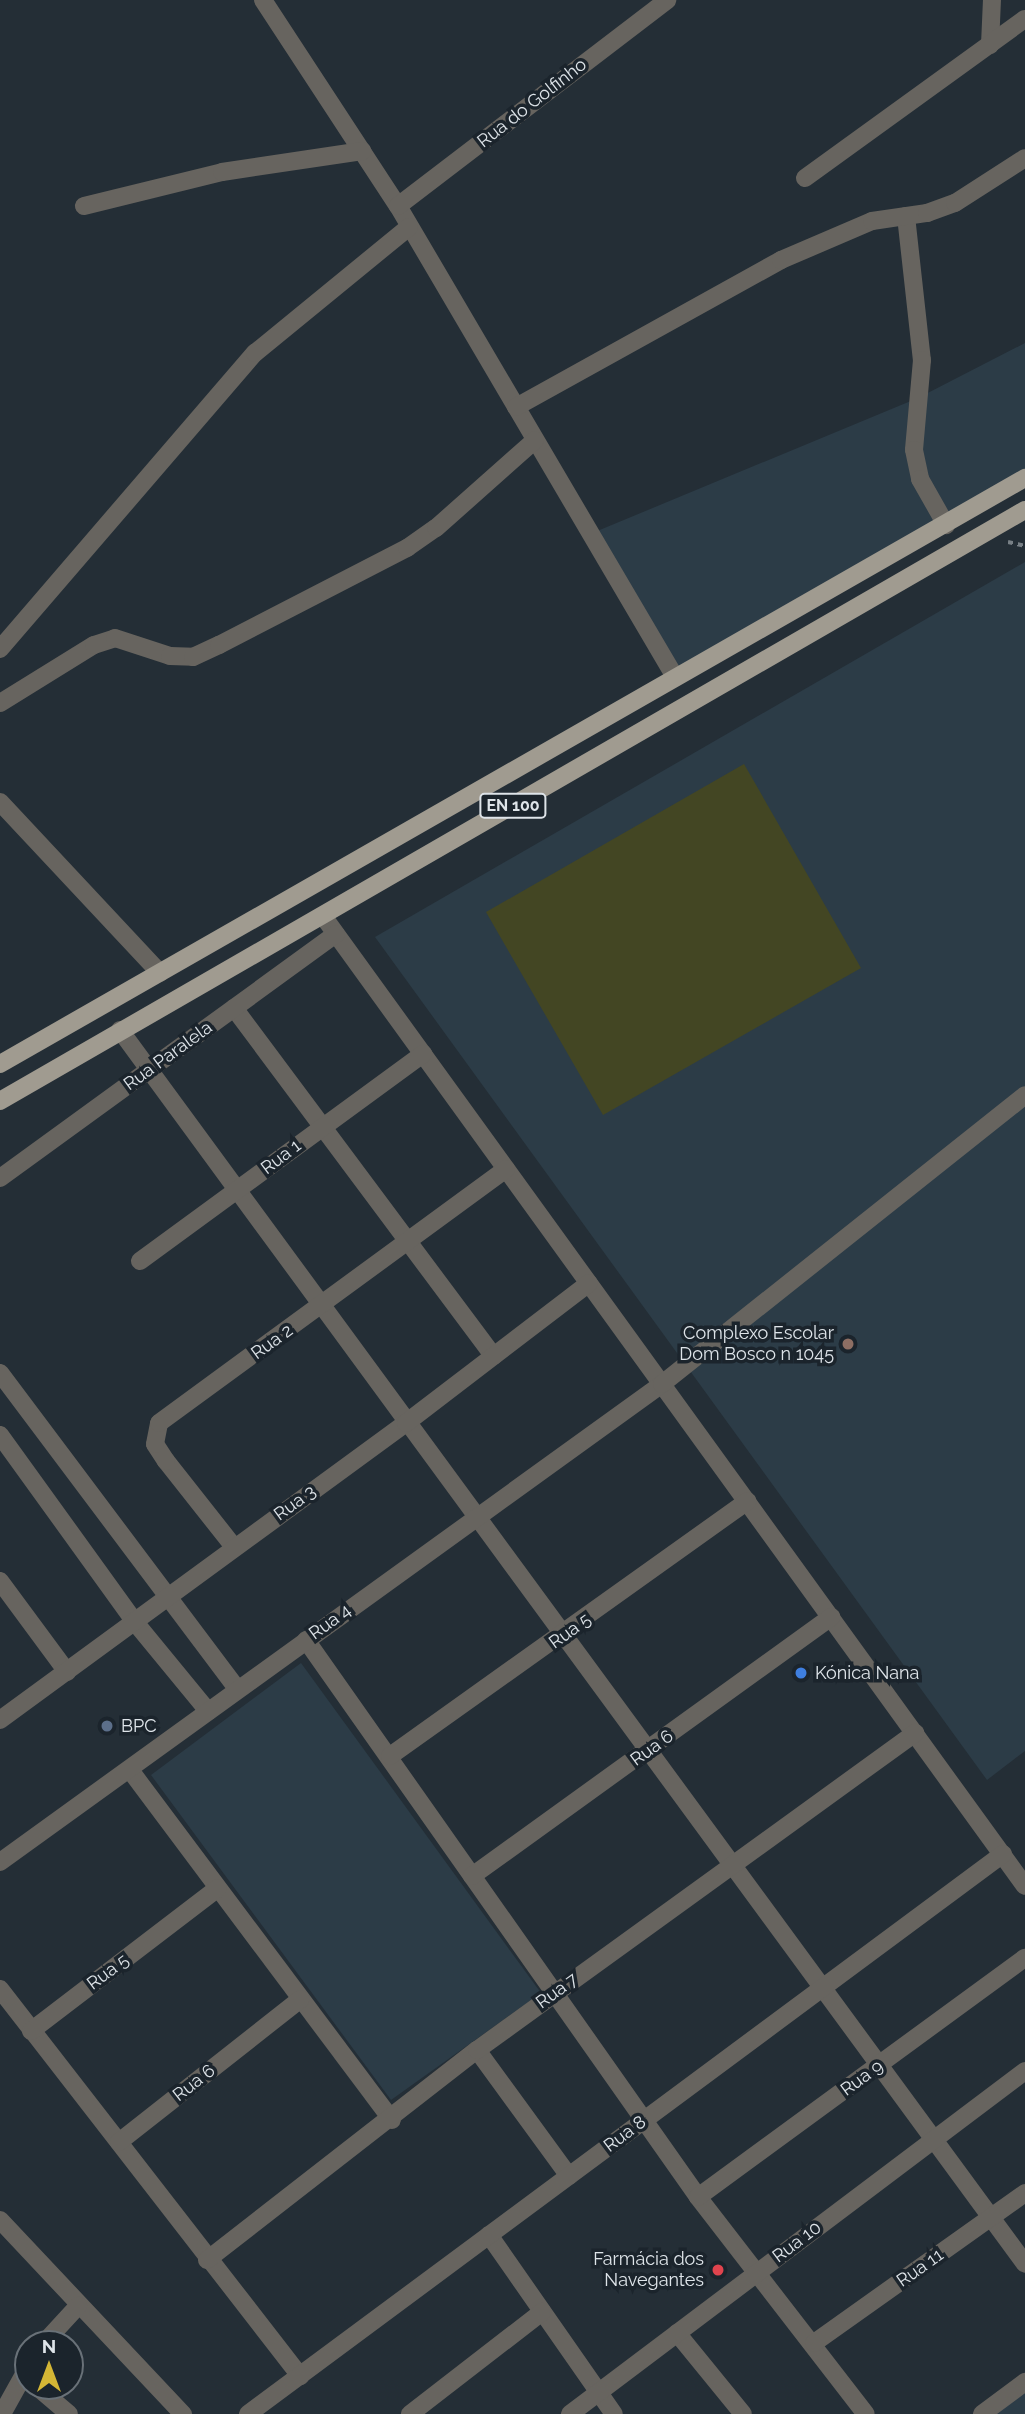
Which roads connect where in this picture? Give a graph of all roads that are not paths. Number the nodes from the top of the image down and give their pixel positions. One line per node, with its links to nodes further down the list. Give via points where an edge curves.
1 (263, 0): 6 (street)
2 (667, 0): 10 (street, Rua do Golfinho)
3 (992, 0): 5 (street)
4 (1025, 19): 5 (street)
5 (990, 45): 8 (street)
6 (362, 151): 9 (street, via 222,172); 10 (street)
7 (1025, 158): 11 (street, via 955,203)
8 (805, 178)
9 (84, 206)
10 (398, 206): 12 (street)
11 (906, 216): 13 (street, via 872,221 781,260); 17 (street, via 922,360 914,450 920,479)
12 (409, 227): 13 (street); 18 (street, via 255,353)
13 (516, 407): 14 (street)
14 (535, 440): 19 (street); 20 (street, via 407,548 219,645 193,657 170,656 115,638 94,645)
15 (1025, 478): 17 (main road, EN 100)
16 (1025, 510): 22 (main road, EN 100)
17 (946, 524): 19 (main road, EN 100)
18 (0, 649)
19 (675, 677): 24 (main road, EN 100)
20 (0, 703)
21 (0, 802): 24 (street)
22 (323, 916): 23 (street); 26 (main road, EN 100)
23 (336, 934): 25 (street, Rua Paralela); 27 (street)
24 (160, 973): 28 (main road, EN 100)
25 (234, 1008): 29 (street, Rua Paralela); 32 (street)
26 (120, 1030): 29 (street); 31 (main road, EN 100)
27 (423, 1054): 32 (street, Rua 1); 33 (street)
28 (0, 1064)
29 (148, 1070): 34 (street, Rua Paralela); 35 (street)
30 (1025, 1095): 42 (street, Rua 4)
31 (0, 1101)
32 (321, 1127): 35 (street, Rua 1); 36 (street)
33 (506, 1169): 36 (street, Rua 2); 38 (street)
34 (0, 1178)
35 (235, 1191): 37 (street, Rua 1); 39 (street)
36 (407, 1242): 39 (street, Rua 2); 40 (street)
37 (139, 1261)
38 (589, 1283): 40 (street, Rua 3); 42 (street)
39 (320, 1307): 43 (street); 47 (street, Rua 2, via 159,1423 155,1444)
40 (494, 1356): 43 (street, Rua 3)
41 (0, 1373): 49 (street)
42 (662, 1384): 45 (street); 46 (street, Rua 4)
43 (407, 1423): 46 (street); 47 (street, Rua 3)
44 (0, 1435): 51 (street)
45 (747, 1501): 50 (street); 52 (street, Rua 5)
46 (477, 1517): 52 (street); 53 (street, Rua 4)
47 (234, 1547): 49 (street, Rua 3)
48 (0, 1581): 54 (street)
49 (166, 1596): 51 (street, Rua 3); 55 (street)
50 (831, 1617): 58 (street); 59 (street, Rua 6)
51 (134, 1621): 54 (street, Rua 3); 56 (street)
52 (564, 1635): 59 (street); 60 (street, Rua 5)
53 (306, 1640): 55 (street, Rua 4); 60 (street)
54 (67, 1672): 57 (street, Rua 3)
55 (238, 1689): 56 (street, Rua 4)
56 (208, 1711): 61 (street, Rua 4)
57 (0, 1720)
58 (915, 1733): 62 (street); 64 (street, Rua 7)
59 (649, 1751): 64 (street); 65 (street, Rua 6)
60 (390, 1756): 65 (street)
61 (130, 1770): 63 (street, Rua 4); 67 (street)
62 (1003, 1854): 66 (street); 69 (street, Rua 8)
63 (0, 1862)
64 (733, 1865): 69 (street); 71 (street, Rua 7)
65 (472, 1876): 71 (street)
66 (1025, 1886)
67 (218, 1888): 72 (street); 73 (street, Rua 5)
68 (1025, 1958): 75 (street, Rua 9)
69 (823, 1987): 75 (street); 78 (street, Rua 8)
70 (0, 1989): 73 (street)
71 (555, 1993): 74 (street, Rua 7); 78 (street)
72 (301, 1999): 77 (street); 80 (street, Rua 6)
73 (31, 2031): 80 (street)
74 (477, 2050): 77 (street, Rua 7); 81 (street)
75 (880, 2065): 79 (street); 83 (street, Rua 9)
76 (1025, 2071): 79 (street, Rua 10)
77 (392, 2120): 87 (street, Rua 7)
78 (644, 2120): 81 (street, Rua 8); 83 (street)
79 (935, 2139): 84 (street); 89 (street, Rua 10)
80 (119, 2142): 87 (street)
81 (569, 2176): 86 (street, Rua 8)
82 (1025, 2193): 84 (street, Rua 11)
83 (698, 2197): 89 (street)
84 (991, 2218): 88 (street); 94 (street, Rua 11)
85 (0, 2220): 90 (street)
86 (489, 2235): 91 (street); 95 (street, Rua 8)
87 (207, 2260): 95 (street)
88 (1025, 2264)
89 (757, 2272): 93 (street, Rua 10); 94 (street)
90 (78, 2306): 92 (street); 102 (street)
91 (542, 2312): 97 (street); 104 (street)
92 (56, 2330)
93 (677, 2333): 97 (street, Rua 10); 107 (street)
94 (814, 2343): 108 (street)
95 (300, 2376): 103 (street, Rua 8)
96 (1025, 2382): 109 (street)
97 (598, 2393): 105 (street, Rua 10); 106 (street)
98 (14, 2398): 100 (street)
99 (54, 2400): 101 (street)
100 (2, 2414)
101 (69, 2414)
102 (183, 2414)
103 (248, 2414)
104 (410, 2414)
105 (570, 2414)
106 (614, 2414)
107 (743, 2414)
108 (866, 2414)
109 (982, 2414)

